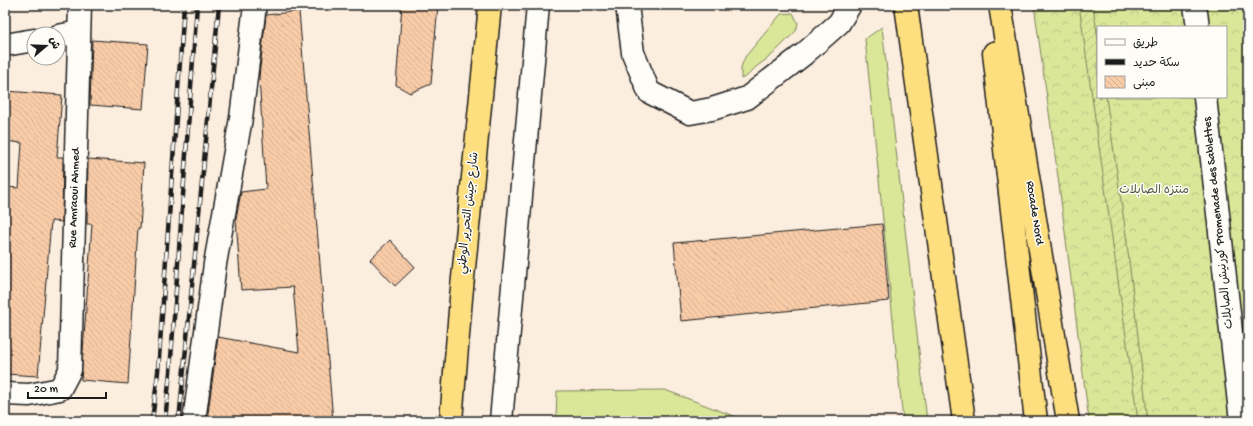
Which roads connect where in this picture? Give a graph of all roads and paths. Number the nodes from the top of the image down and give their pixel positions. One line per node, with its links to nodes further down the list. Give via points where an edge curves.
1 (80, 5): 12 (street, Rue Amraoui Ahmed)
2 (255, 5): 18 (street, via 241,118 215,264)
3 (490, 5): 19 (highway, شارع جيش التحرير الوطني)
4 (538, 5): 20 (street)
5 (627, 5): 6 (street, via 633,53 649,92 690,113 747,98 840,23)
6 (850, 5)
7 (906, 5): 21 (highway)
8 (988, 5): 22 (highway, Rocade Nord)
9 (1000, 5): 23 (highway, Rocade Nord)
10 (1195, 5): 11 (street)
11 (1198, 26)
12 (79, 32): 13 (street); 17 (street, Rue Amraoui Ahmed, via 70,370 60,389 29,395)
13 (66, 34)
14 (26, 41): 15 (street)
15 (5, 45)
16 (1205, 98): 24 (street, كورنيش الصابلات Promenade des Sablettes)
17 (5, 394)
18 (194, 421)
19 (451, 421)
20 (500, 421)
21 (964, 421)
22 (1036, 421)
23 (1068, 421)
24 (1241, 421)

